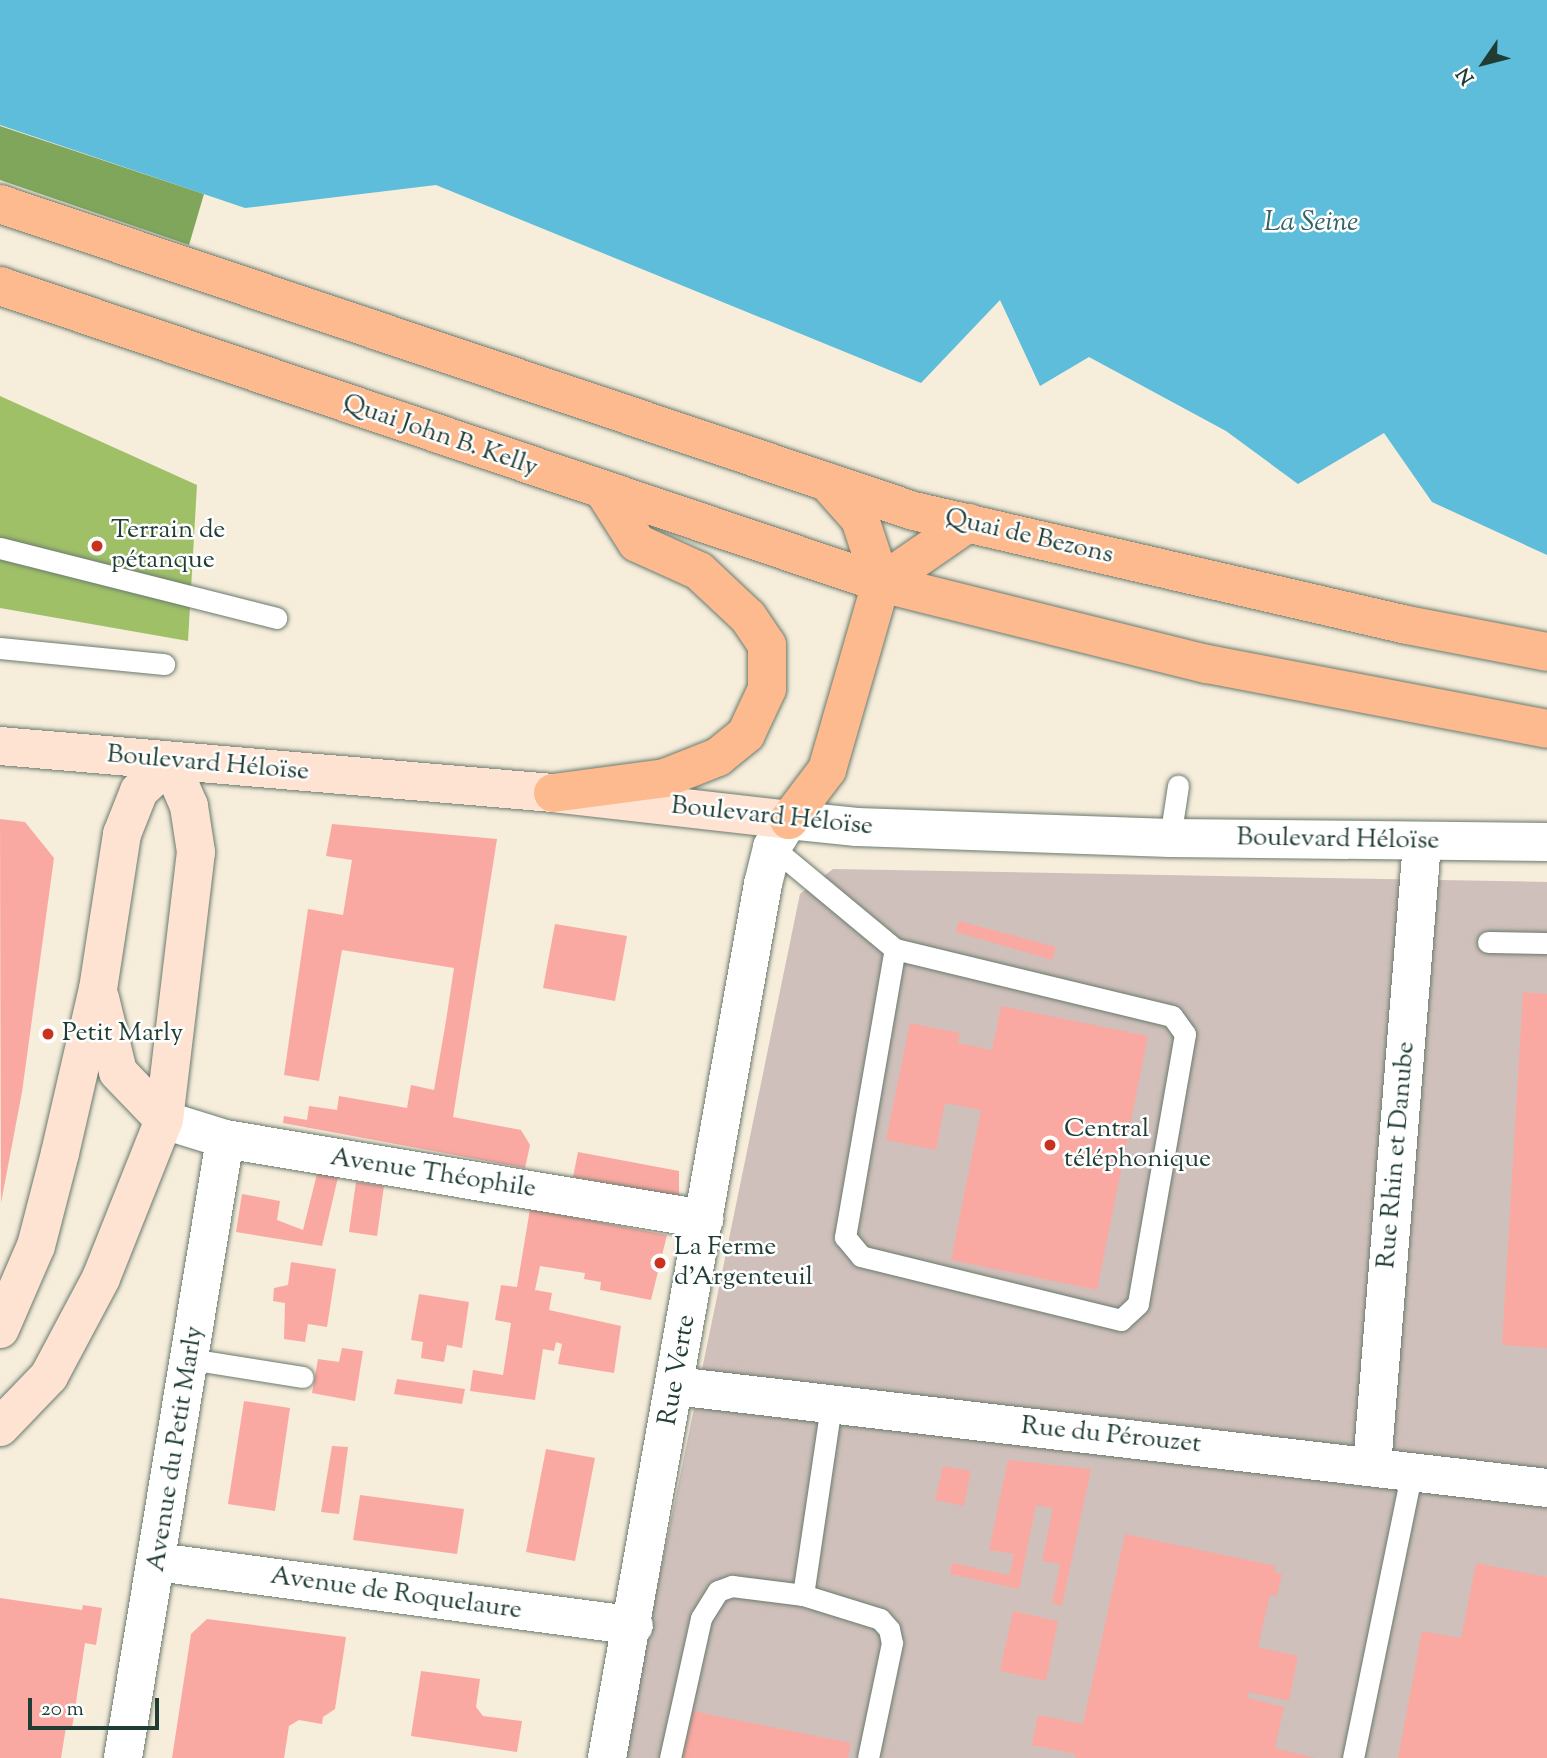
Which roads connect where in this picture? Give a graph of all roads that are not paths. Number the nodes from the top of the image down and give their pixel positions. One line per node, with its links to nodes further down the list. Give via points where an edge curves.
1 (0, 204): 3 (main road, Quai de Bezons)
2 (0, 286): 4 (main road, Quai John B. Kelly)
3 (827, 482): 5 (main road, Quai de Bezons); 7 (main road, via 860,519)
4 (605, 493): 7 (main road, Quai John B. Kelly, via 800,552); 16 (main road, via 637,543 699,571 748,617 767,645 767,689 746,734 718,757 665,778)
5 (968, 523): 7 (main road); 10 (main road, Quai de Bezons, via 1407,625)
6 (0, 548): 8 (lane)
7 (881, 583): 12 (main road, via 1207,664); 17 (main road, via 827,770)
8 (276, 618)
9 (0, 648): 11 (lane)
10 (1547, 652)
11 (164, 664)
12 (1547, 729)
13 (0, 747): 14 (main road, Boulevard Héloïse)
14 (170, 762): 16 (main road, Boulevard Héloïse); 24 (main road, via 139,791 122,834); 25 (main road, via 189,806 196,852)
15 (1178, 786): 18 (lane)
16 (553, 793): 17 (main road, Boulevard Héloïse)
17 (780, 833): 18 (street, Boulevard Héloïse, via 857,827); 23 (lane); 27 (street, Rue Verte)
18 (1170, 838): 20 (street, Boulevard Héloïse)
19 (1547, 842): 20 (street, Boulevard Héloïse)
20 (1422, 843): 34 (street, Rue Rhin et Danube)
21 (1488, 942): 22 (lane)
22 (1547, 943)
23 (895, 949): 23 (lane, via 845,1237 860,1256 1121,1320 1138,1304 1185,1034 1172,1016)
24 (98, 989): 25 (main road, via 118,1072); 28 (main road, via 36,1246)
25 (163, 1120): 26 (street, Avenue Théophile); 33 (main road, via 101,1278 55,1364)
26 (225, 1139): 27 (street, Avenue Théophile); 29 (street, Avenue du Petit Marly)
27 (704, 1219): 31 (street, Rue Verte)
28 (0, 1329)
29 (190, 1359): 30 (lane); 37 (street, Avenue du Petit Marly)
30 (303, 1377)
31 (675, 1386): 32 (street, Rue du Pérouzet); 39 (street, Rue Verte)
32 (831, 1405): 34 (street, Rue du Pérouzet); 38 (lane)
33 (0, 1427)
34 (1372, 1466): 35 (street, Rue du Pérouzet)
35 (1412, 1470): 36 (street, Rue du Pérouzet); 44 (lane)
36 (1547, 1488)
37 (157, 1562): 39 (street, Avenue de Roquelaure); 40 (street, Avenue du Petit Marly)
38 (803, 1595): 42 (lane, via 732,1586 718,1591 707,1603); 43 (lane, via 880,1619 889,1629 892,1643)
39 (634, 1626): 41 (street, Rue Verte)
40 (123, 1758)
41 (607, 1758)
42 (670, 1758)
43 (868, 1758)
44 (1353, 1758)

